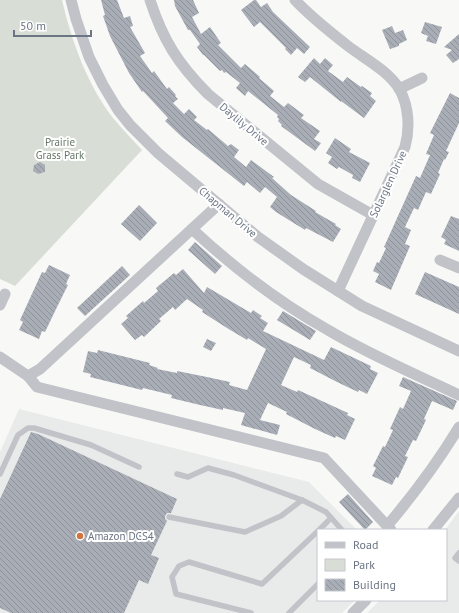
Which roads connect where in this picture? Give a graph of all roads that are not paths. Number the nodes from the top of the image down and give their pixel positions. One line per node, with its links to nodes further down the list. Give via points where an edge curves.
1 (71, 0): 6 (street, Chapman Drive, via 89,57 102,85 118,110 149,145)
2 (150, 0): 7 (street, Daylily Drive, via 154,15 174,54 208,94 318,184)
3 (295, 0): 5 (street, Solarglen Drive, via 387,75)
4 (422, 78): 5 (street)
5 (399, 89): 7 (street, Solarglen Drive, via 406,108 408,136)
6 (219, 204): 8 (street); 11 (street, Chapman Drive, via 281,254)
7 (373, 216): 11 (street, Solarglen Drive)
8 (192, 229): 16 (street, via 40,369); 17 (street, via 249,279 306,317 353,344)
9 (440, 260): 10 (street)
10 (459, 268)
11 (338, 291): 14 (street, Chapman Drive, via 362,306)
12 (5, 294): 13 (street)
13 (0, 306)
14 (459, 352)
15 (0, 357): 16 (street)
16 (28, 376): 26 (street, via 37,387 324,458)
17 (459, 395)
18 (459, 427): 26 (street)
19 (139, 467): 20 (lane, via 91,444 28,428 18,434)
20 (0, 474)
21 (177, 474): 23 (lane, via 188,477 208,468)
22 (459, 498): 29 (street)
23 (302, 500): 24 (lane, via 281,516 245,532); 25 (lane, via 326,512)
24 (169, 517)
25 (331, 518): 27 (lane); 28 (lane)
26 (389, 528)
27 (319, 529)
28 (341, 529)
29 (434, 529)
30 (317, 531): 31 (lane)
31 (312, 536): 32 (lane); 37 (lane, via 262,584 189,562 179,566 172,577 176,594)
32 (317, 541)
33 (459, 553): 34 (lane, via 455,558)
34 (459, 561)
35 (317, 585): 38 (lane)
36 (365, 601): 39 (street)
37 (251, 613)
38 (289, 613)
39 (353, 613)

